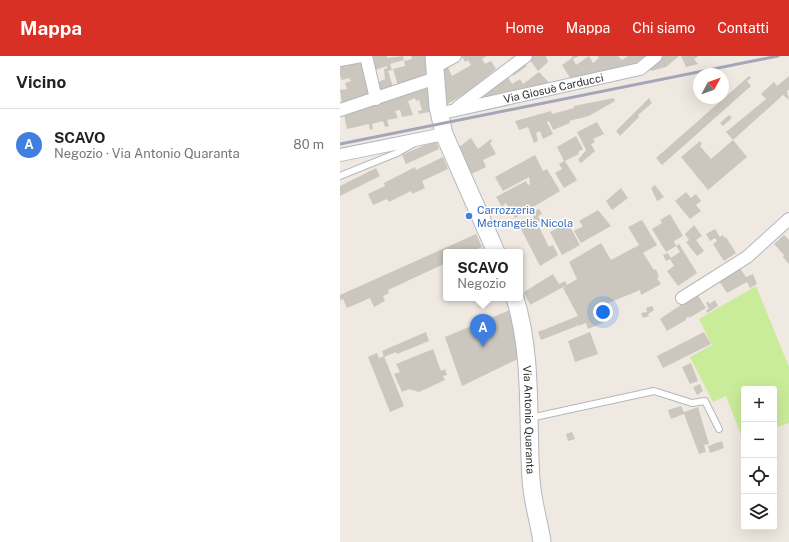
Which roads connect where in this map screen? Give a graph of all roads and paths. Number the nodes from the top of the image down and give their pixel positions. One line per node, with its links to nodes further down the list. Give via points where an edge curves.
1 (361, 56): 6 (street)
2 (366, 56): 8 (street)
3 (455, 56): 7 (street)
4 (526, 56): 10 (street, via 467,101)
5 (656, 56): 10 (street, Via Giosuè Carducci, via 640,69)
6 (340, 60)
7 (435, 67): 8 (street); 10 (street, via 438,107)
8 (376, 99): 9 (street)
9 (340, 110)
10 (444, 114): 11 (street)
11 (444, 134): 12 (street); 16 (street)
12 (423, 138): 13 (street); 14 (lane, via 397,153)
13 (340, 154)
14 (340, 176)
15 (789, 219): 17 (street, via 748,256)
16 (495, 249)
17 (682, 298)
18 (516, 301): 19 (street, Via Antonio Quaranta, via 526,350)
19 (530, 418): 20 (lane, via 654,391 692,403 705,401); 21 (street, Via Antonio Quaranta, via 531,480)
20 (719, 429)
21 (542, 542)

